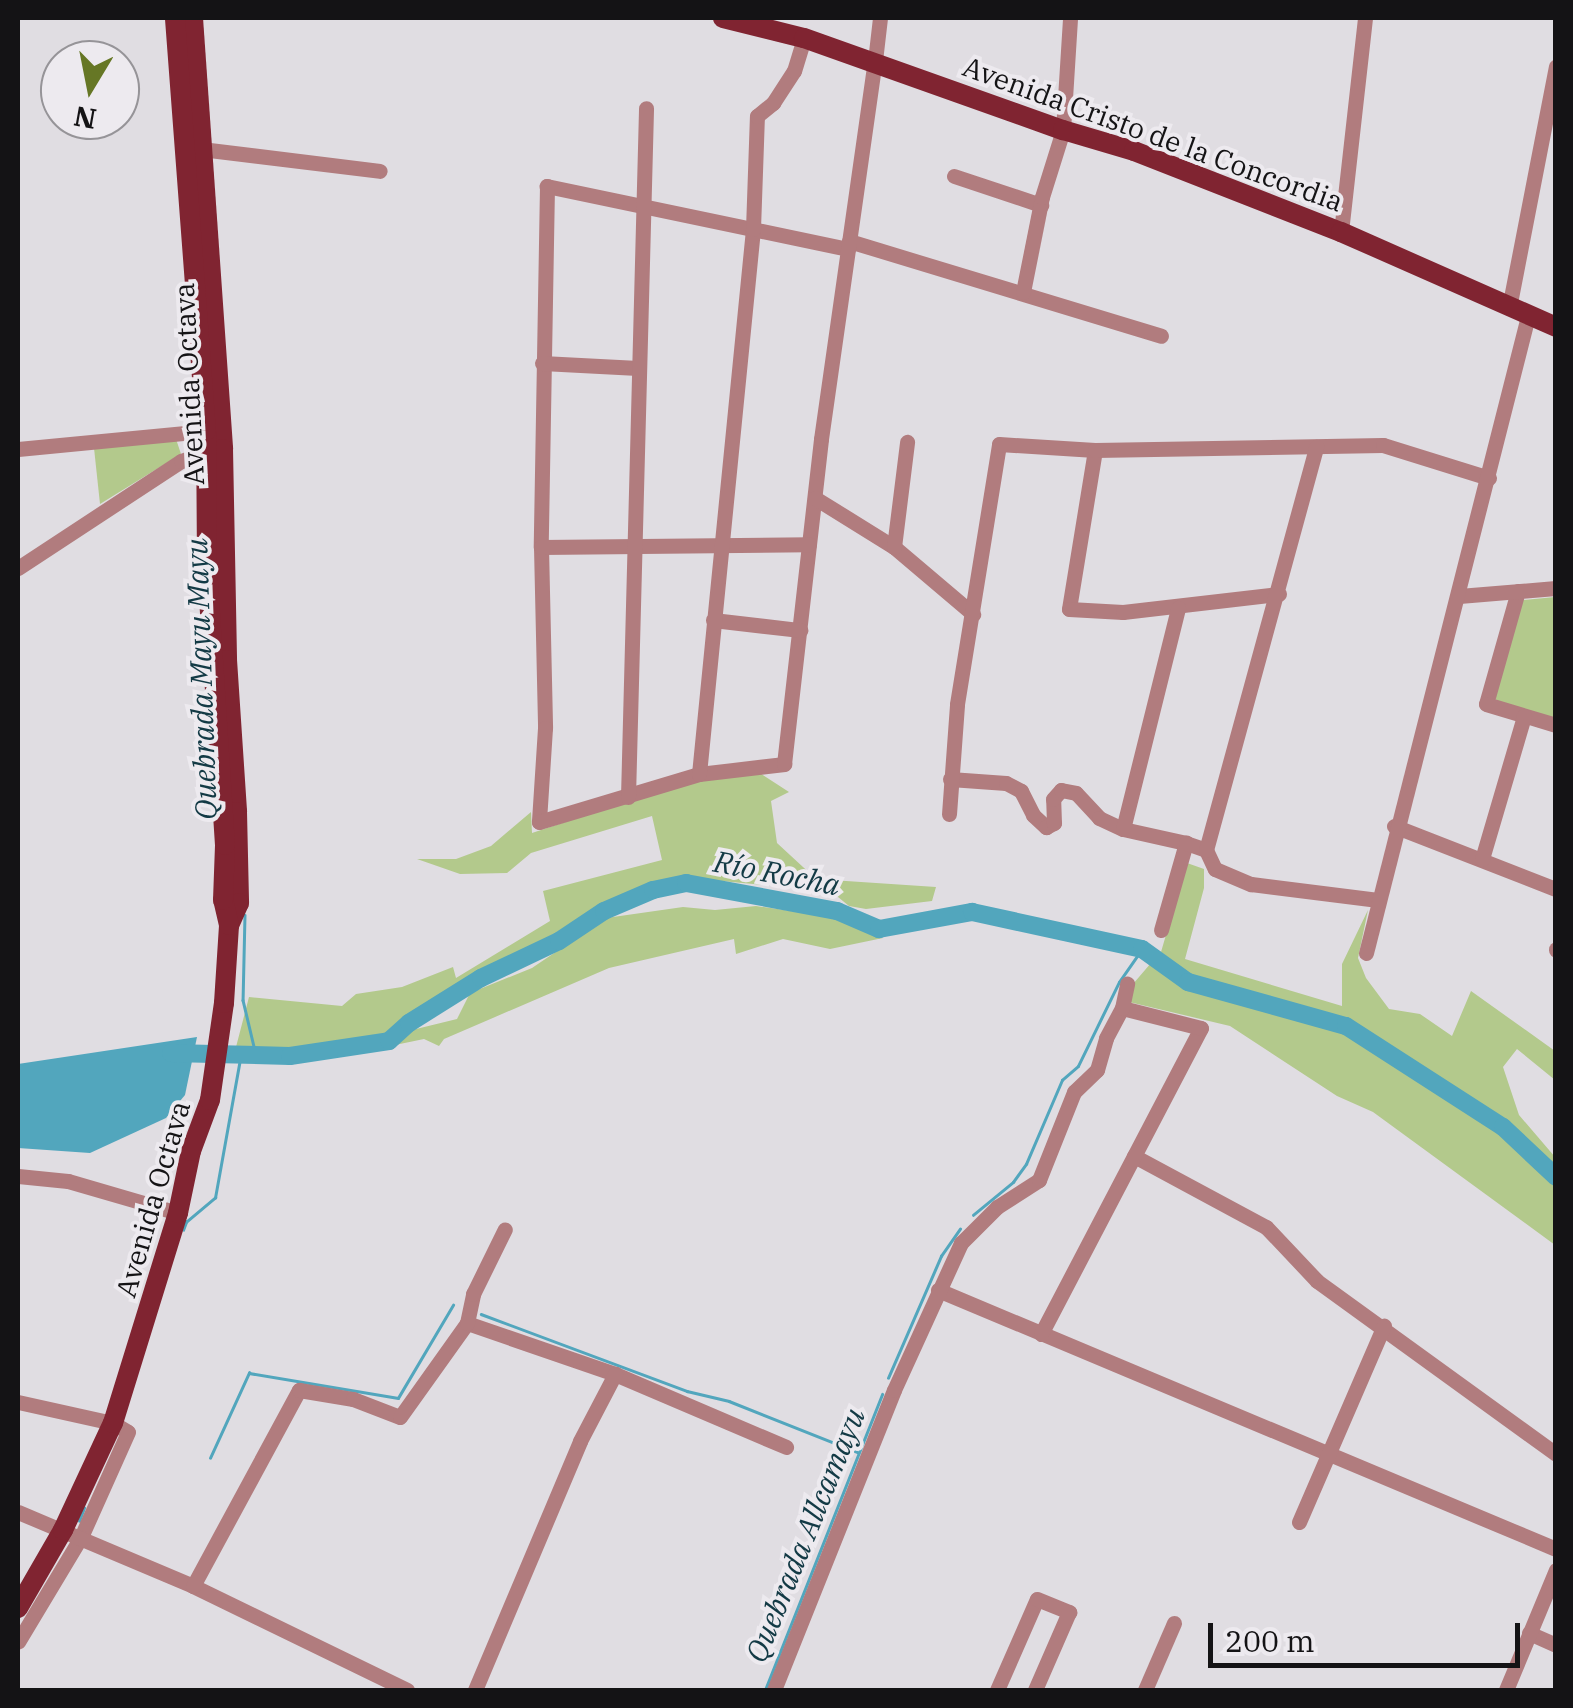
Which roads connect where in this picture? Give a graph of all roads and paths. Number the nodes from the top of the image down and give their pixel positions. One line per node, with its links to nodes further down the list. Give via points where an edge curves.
1 (175, 18): 12 (main road, Avenida Octava)
2 (193, 18): 12 (main road, Avenida Octava)
3 (723, 18): 7 (main road, Avenida Cristo de la Concordia)
4 (880, 18): 8 (street)
5 (1070, 18): 11 (street)
6 (1365, 18): 18 (street)
7 (804, 38): 8 (main road, Avenida Cristo de la Concordia); 17 (street, via 794,71 757,116)
8 (875, 61): 11 (main road, Avenida Cristo de la Concordia); 19 (street)
9 (1556, 67): 21 (street)
10 (646, 108): 16 (street)
11 (1063, 130): 15 (street); 18 (main road, Avenida Cristo de la Concordia)
12 (193, 148): 13 (street); 27 (main road, Avenida Octava)
13 (380, 171)
14 (954, 176): 15 (street)
15 (1040, 204): 20 (street)
16 (644, 208): 17 (street); 24 (street, via 547,186); 25 (street)
17 (753, 229): 19 (street); 33 (street)
18 (1340, 232): 21 (main road, Avenida Cristo de la Concordia)
19 (848, 245): 20 (street); 32 (street)
20 (1023, 292): 23 (street)
21 (1519, 312): 22 (main road, Avenida Cristo de la Concordia); 31 (street)
22 (1556, 328)
23 (1161, 336)
24 (542, 362): 25 (street); 35 (street)
25 (638, 368): 37 (street)
26 (908, 442): 36 (street)
27 (212, 443): 29 (street); 38 (street); 66 (main road, Avenida Octava, via 239,903 228,925 210,1100)
28 (1316, 447): 30 (street); 31 (street, via 1382,446); 41 (street)
29 (18, 449)
30 (1095, 450): 43 (street, via 1070,609); 44 (street, via 999,444)
31 (1489, 478): 42 (street)
32 (815, 498): 34 (street); 36 (street)
33 (719, 543): 34 (street); 37 (street); 45 (street)
34 (810, 544): 46 (street)
35 (542, 547): 37 (street); 51 (street, via 540,822)
36 (894, 547): 44 (street)
37 (634, 548): 51 (street)
38 (18, 568)
39 (1556, 588): 40 (street)
40 (1518, 591): 42 (street); 47 (street, via 1486,704)
41 (1278, 594): 43 (street); 56 (street)
42 (1459, 596): 53 (street)
43 (1178, 608): 54 (street)
44 (973, 614): 50 (street)
45 (713, 620): 46 (street); 49 (street)
46 (800, 630): 49 (street, via 784,764)
47 (1524, 716): 48 (street); 57 (street)
48 (1556, 725)
49 (699, 774): 51 (street)
50 (950, 780): 52 (street); 54 (street, via 1021,790 1046,827 1054,822 1052,799 1061,790 1076,793 1099,818)
51 (628, 797)
52 (948, 814)
53 (1394, 826): 57 (street); 59 (street)
54 (1122, 829): 55 (street)
55 (1186, 843): 56 (street); 60 (street)
56 (1206, 850): 59 (street, via 1215,869 1251,884)
57 (1482, 859): 58 (street)
58 (1556, 890)
59 (1378, 900): 61 (street)
60 (1161, 930)
61 (1366, 953)
62 (1127, 984): 63 (street)
63 (1122, 1008): 64 (street, via 1201,1028); 68 (street, via 1097,1070 1074,1092 1038,1180 997,1206 961,1243)
64 (1134, 1156): 70 (street, via 1266,1227 1317,1281); 71 (street)
65 (18, 1176): 66 (street, via 68,1181)
66 (178, 1213): 74 (main road, Avenida Octava)
67 (504, 1229): 69 (street)
68 (938, 1290): 71 (street); 91 (street)
69 (466, 1323): 72 (street); 83 (street, via 400,1416 299,1390)
70 (1384, 1326): 76 (street); 77 (street)
71 (1042, 1334): 77 (street)
72 (616, 1374): 75 (street); 90 (street, via 580,1441)
73 (18, 1402): 74 (street)
74 (113, 1423): 80 (main road, Avenida Octava)
75 (786, 1447)
76 (1556, 1454)
77 (1328, 1456): 79 (street); 81 (street)
78 (18, 1512): 80 (street)
79 (1299, 1522)
80 (72, 1533): 83 (street); 84 (main road, Avenida Octava); 87 (street, Avenida Octava)
81 (1556, 1550)
82 (1556, 1570): 86 (street)
83 (193, 1586): 89 (street)
84 (18, 1608)
85 (1174, 1623): 94 (street)
86 (1529, 1634): 88 (street); 95 (street)
87 (18, 1642)
88 (1556, 1645)
89 (407, 1690)
90 (475, 1690)
91 (774, 1690)
92 (997, 1690): 93 (street, via 1036,1599 1069,1612)
93 (1035, 1690)
94 (1145, 1690)
95 (1506, 1690)

